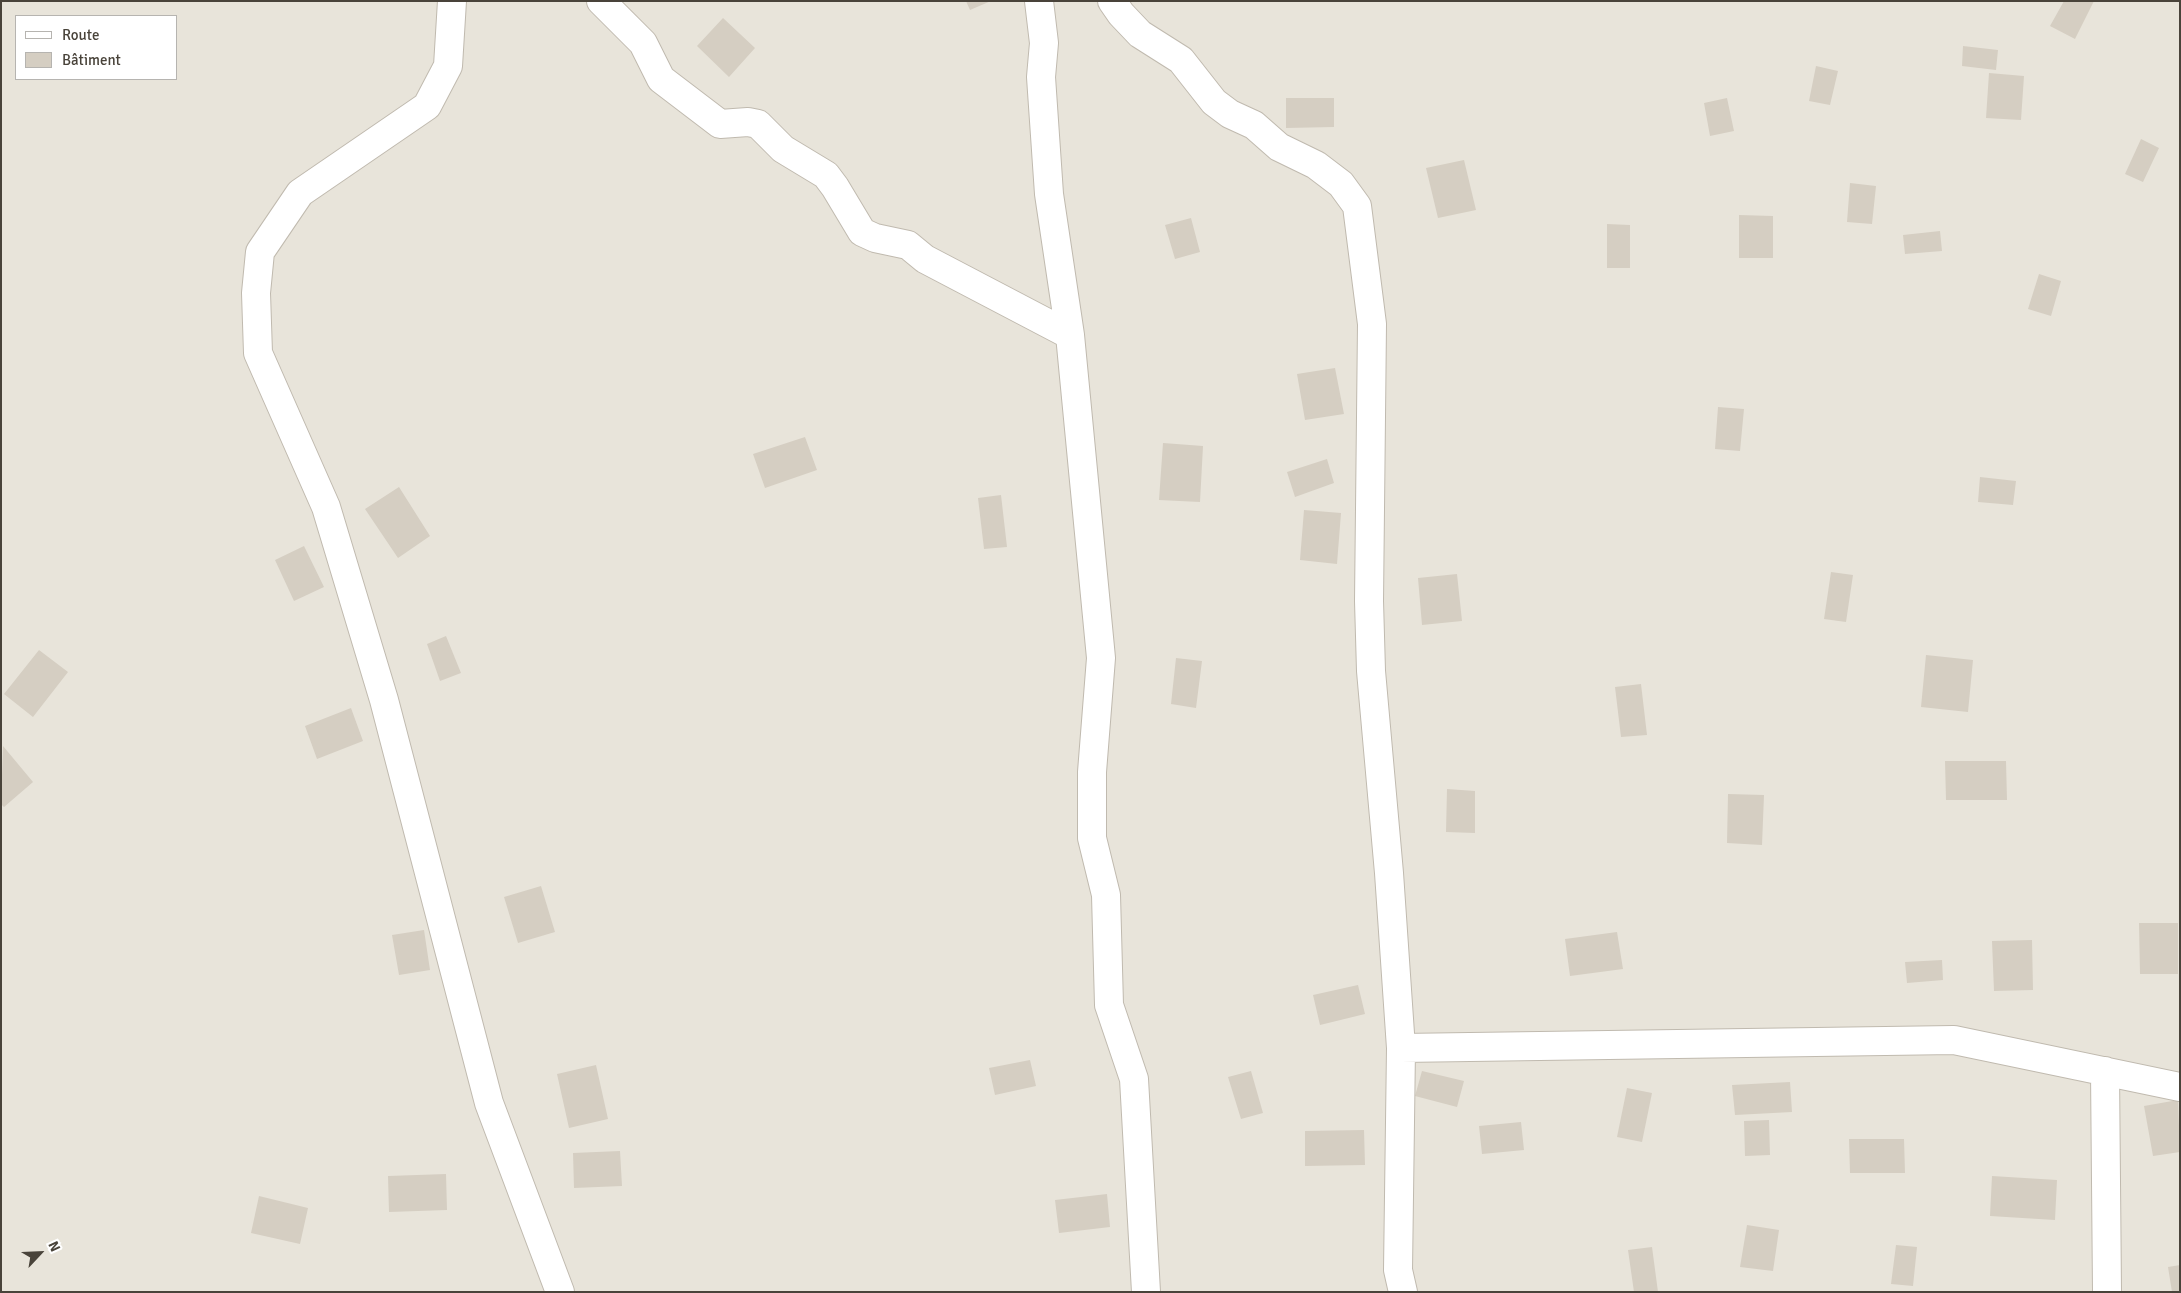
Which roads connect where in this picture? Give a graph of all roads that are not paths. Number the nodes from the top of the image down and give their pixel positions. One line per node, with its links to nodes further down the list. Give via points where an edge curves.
1 (452, 1): 9 (street, via 448,66 427,106 300,193 260,252 256,293 258,353 326,507 384,700 489,1103)
2 (601, 1): 5 (street, via 643,43 660,79 720,124 758,124 783,149 826,175 862,232 908,245 924,259)
3 (1039, 1): 5 (street, via 1044,42 1041,77 1049,194)
4 (1112, 1): 6 (street, via 1140,34 1182,60 1214,102 1254,125 1279,147 1316,165 1341,184 1357,206 1372,324 1371,672)
5 (1070, 335): 10 (street, via 1101,658 1092,772 1092,838 1106,895 1109,1005 1134,1079)
6 (1401, 1048): 7 (street, via 1954,1040); 11 (street, via 1398,1270)
7 (2105, 1071): 8 (street); 12 (street)
8 (2180, 1087)
9 (560, 1292)
10 (1146, 1292)
11 (1403, 1292)
12 (2106, 1292)

